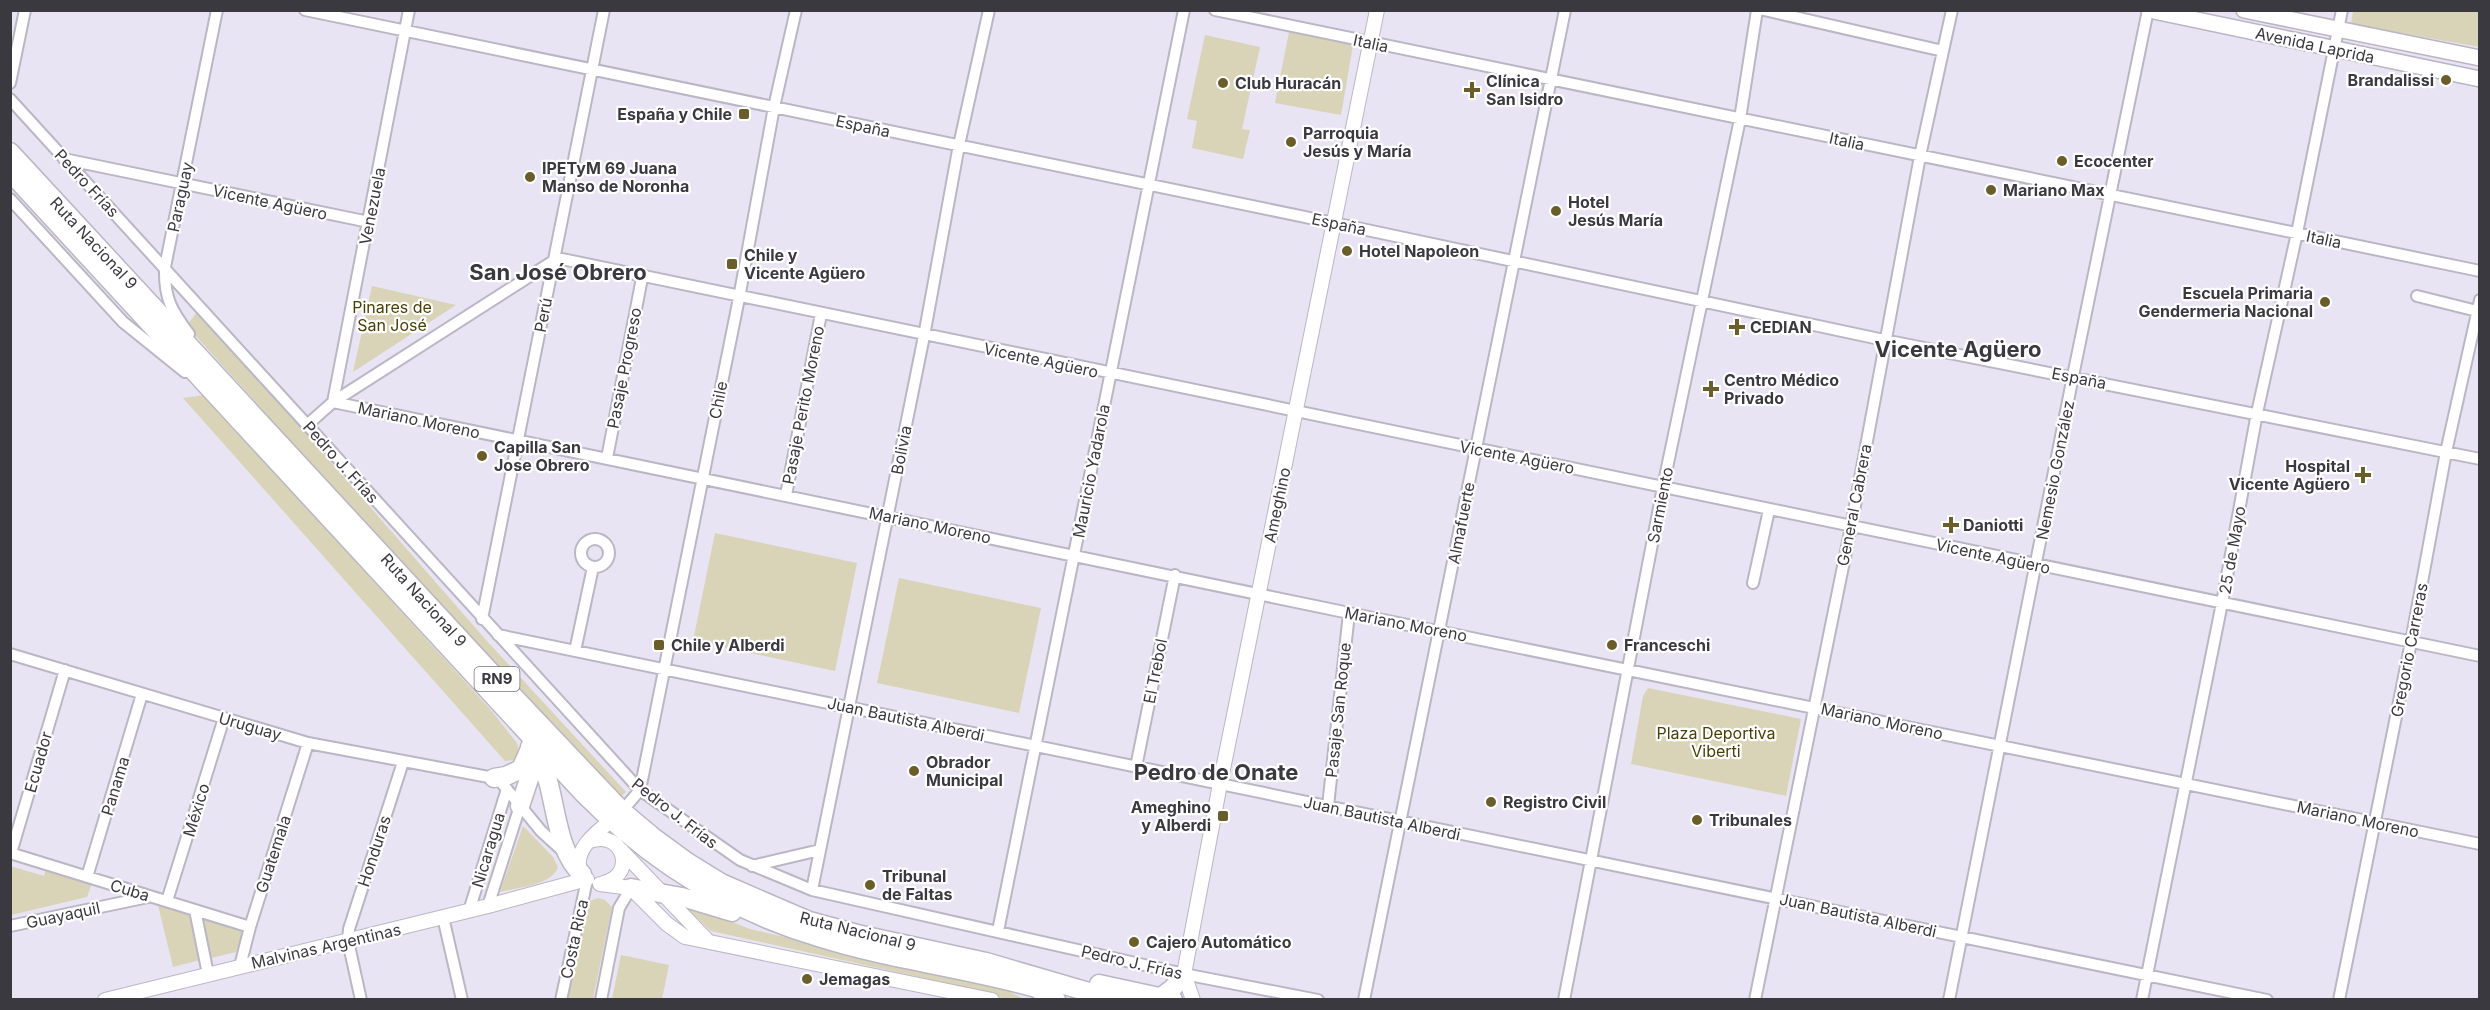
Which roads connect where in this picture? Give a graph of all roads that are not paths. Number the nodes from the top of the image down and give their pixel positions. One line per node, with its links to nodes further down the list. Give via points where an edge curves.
1 (25, 10): 27 (street)
2 (217, 10): 36 (street, Paraguay)
3 (305, 10): 18 (street, España)
4 (409, 10): 18 (street, Venezuela)
5 (604, 10): 24 (street, Perú)
6 (795, 10): 29 (street, Chile)
7 (989, 10): 31 (street, Bolivia)
8 (1184, 10): 37 (street, Mauricio Yadarola)
9 (1215, 10): 20 (street, Italia)
10 (1377, 10): 20 (street, Ameghino)
11 (1565, 10): 25 (street, Almafuerte)
12 (1757, 10): 30 (street, Sarmiento)
13 (1764, 10): 22 (street)
14 (1952, 10): 22 (street, General Cabrera)
15 (2149, 10): 21 (main road, Avenida Laprida); 38 (street, Nemesio González)
16 (2244, 10): 19 (main road, Avenida Laprida)
17 (2342, 10): 19 (street, 25 de Mayo)
18 (405, 31): 24 (street, España); 40 (street, Venezuela)
19 (2338, 31): 21 (street, 25 de Mayo); 23 (main road, Avenida Laprida)
20 (1370, 42): 25 (street, Italia); 41 (street, Ameghino)
21 (2334, 49): 26 (main road, Avenida Laprida); 42 (street, 25 de Mayo)
22 (1943, 51): 33 (street, General Cabrera)
23 (2480, 58)
24 (591, 70): 29 (street, España); 43 (street, Perú)
25 (1550, 79): 30 (street, Italia); 44 (street, Almafuerte)
26 (2480, 79)
27 (10, 83)
28 (10, 99): 34 (street, Pedro Frías)
29 (774, 107): 31 (street, España); 49 (street, Chile)
30 (1740, 119): 33 (street, Italia); 50 (street, Sarmiento)
31 (959, 145): 37 (street, España); 53 (street, Bolivia)
32 (10, 152): 55 (highway, Ruta Nacional 9 / RN9)
33 (1920, 156): 38 (street, Italia); 54 (street, General Cabrera)
34 (64, 159): 36 (street, Vicente Agüero); 45 (street, Pedro Frías)
35 (10, 172): 58 (highway, Ruta Nacional 9 / RN9)
36 (183, 184): 40 (street, Vicente Agüero); 45 (street, Paraguay)
37 (1149, 184): 41 (street, España); 56 (street, Mauricio Yadarola)
38 (2111, 195): 42 (street, Italia); 57 (street, Nemesio González)
39 (10, 200): 58 (street, via 130,328)
40 (369, 222): 59 (street, Venezuela)
41 (1334, 223): 44 (street, España); 60 (street, Ameghino)
42 (2297, 233): 46 (street, Italia); 61 (street, 25 de Mayo)
43 (555, 260): 47 (street, Vicente Agüero); 59 (street); 63 (street, Perú)
44 (1514, 261): 50 (street, España); 64 (street, Almafuerte)
45 (165, 267): 55 (street, Paraguay, via 164,286 172,312); 62 (street, Pedro J. Frías)
46 (2480, 271)
47 (642, 278): 49 (street, Vicente Agüero); 66 (street, Pasaje Progreso)
48 (2418, 296): 51 (street)
49 (739, 298): 52 (street, Vicente Agüero); 68 (street, Chile)
50 (1703, 302): 54 (street, España); 69 (street, Sarmiento)
51 (2478, 305): 65 (street, Gregorio Carreras)
52 (821, 314): 53 (street, Vicente Agüero); 70 (street, Pasaje Perito Moreno)
53 (924, 336): 56 (street, Vicente Agüero); 72 (street, Bolivia)
54 (1884, 340): 57 (street, España); 73 (street, General Cabrera)
55 (213, 371): 109 (highway, Ruta Nacional 9 / RN9, via 468,648)
56 (1111, 374): 60 (street, Vicente Agüero); 74 (street, Mauricio Yadarola)
57 (2073, 376): 61 (street, España); 75 (street, Nemesio González)
58 (216, 396): 95 (highway, Ruta Nacional 9 / RN9)
59 (333, 402): 62 (street); 63 (street, Mariano Moreno)
60 (1296, 412): 64 (street, Vicente Agüero); 79 (street, Ameghino)
61 (2257, 413): 65 (street, España); 80 (street, 25 de Mayo)
62 (307, 425): 82 (street, Pedro J. Frías)
63 (518, 440): 66 (street, Mariano Moreno); 82 (street, Perú)
64 (1476, 449): 69 (street, Vicente Agüero); 83 (street, Almafuerte)
65 (2446, 452): 67 (street, España); 85 (street, Gregorio Carreras)
66 (607, 458): 68 (street, Mariano Moreno)
67 (2480, 459)
68 (703, 478): 70 (street, Mariano Moreno); 89 (street, Chile)
69 (1663, 487): 71 (street, Vicente Agüero); 90 (street, Sarmiento)
70 (786, 495): 72 (street, Mariano Moreno)
71 (1769, 510): 73 (street, Vicente Agüero); 78 (street)
72 (888, 516): 74 (street, Mariano Moreno); 93 (street, Bolivia)
73 (1851, 526): 75 (street, Vicente Agüero); 94 (street, General Cabrera)
74 (1074, 555): 77 (street, Mariano Moreno); 100 (street, Mauricio Yadarola)
75 (2037, 565): 80 (street, Vicente Agüero); 98 (street, Nemesio González)
76 (593, 567): 86 (street)
77 (1174, 575): 79 (street, Mariano Moreno); 102 (street, El Trebol)
78 (1754, 583)
79 (1258, 594): 81 (street, Mariano Moreno); 104 (street, Ameghino)
80 (2222, 603): 85 (street, Vicente Agüero); 105 (street, 25 de Mayo)
81 (1349, 613): 83 (street, Mariano Moreno); 108 (street, Pasaje San Roque)
82 (482, 619): 84 (street, Pedro J. Frías)
83 (1440, 631): 90 (street, Mariano Moreno); 110 (street, Almafuerte)
84 (498, 635): 86 (street, Juan Bautista Alberdi); 106 (street, Pedro J. Frías)
85 (2411, 642): 88 (street, Vicente Agüero); 111 (street, Gregorio Carreras)
86 (575, 651): 89 (street, Juan Bautista Alberdi)
87 (10, 654): 91 (street, Uruguay)
88 (2480, 656)
89 (664, 669): 93 (street, Juan Bautista Alberdi); 106 (street, Chile)
90 (1628, 669): 94 (street, Mariano Moreno); 117 (street, Sarmiento)
91 (65, 670): 92 (street, Uruguay); 116 (street, Ecuador)
92 (142, 694): 96 (street, Uruguay); 121 (street, Panama)
93 (849, 707): 100 (street, Juan Bautista Alberdi); 115 (street, Bolivia)
94 (1815, 707): 98 (street, Mariano Moreno); 126 (street, General Cabrera)
95 (506, 709): 99 (highway); 109 (highway, Ruta Nacional 9 / RN9)
96 (224, 718): 97 (street, Uruguay); 127 (street, México)
97 (308, 743): 101 (street, Uruguay); 133 (street, Guatemala)
98 (2000, 745): 105 (street, Mariano Moreno); 136 (street, Nemesio González)
99 (530, 746): 103 (highway, via 521,769); 107 (highway, via 531,773); 119 (highway)
100 (1036, 746): 102 (street, Juan Bautista Alberdi); 135 (street, Mauricio Yadarola)
101 (403, 762): 103 (street, Uruguay); 138 (street, Honduras)
102 (1136, 766): 104 (street, Juan Bautista Alberdi)
103 (500, 783): 107 (street); 130 (street, Nicaragua)
104 (1220, 784): 108 (street, Juan Bautista Alberdi); 141 (street, Ameghino)
105 (2186, 784): 111 (street, Mariano Moreno); 142 (street, 25 de Mayo)
106 (640, 790): 109 (street); 118 (street, Pedro J. Frías, via 718,847)
107 (520, 806): 119 (street); 128 (street, Nicaragua)
108 (1328, 806): 110 (street, Juan Bautista Alberdi)
109 (616, 816): 112 (street); 134 (highway, Ruta Nacional 9 / RN9, via 686,877); 143 (highway, Ruta Nacional 9 / RN9, via 704,873 788,913 857,934 957,955)
110 (1401, 822): 117 (street, Juan Bautista Alberdi); 157 (street, Almafuerte)
111 (2374, 822): 113 (street, Mariano Moreno); 163 (street, Gregorio Carreras)
112 (590, 840): 114 (street, via 605,839); 119 (street, via 580,850)
113 (2480, 844)
114 (618, 847): 120 (street); 124 (street)
115 (820, 850): 118 (street); 123 (street, Bolivia)
116 (11, 853): 121 (street, Cuba)
117 (1591, 860): 126 (street, Juan Bautista Alberdi); 158 (street, Sarmiento)
118 (752, 866): 123 (street, Pedro J. Frías)
119 (582, 870): 120 (street, via 614,879); 122 (street); 128 (street, Malvinas Argentinas, via 546,891); 149 (street, Costa Rica)
120 (621, 870): 122 (street)
121 (87, 877): 125 (street, Cuba)
122 (624, 887): 124 (highway); 137 (street, via 677,932); 150 (street)
123 (812, 890): 135 (street, Pedro J. Frías)
124 (661, 892): 134 (highway); 137 (street)
125 (150, 896): 127 (street, Cuba); 132 (street, Guayaquil)
126 (1776, 898): 136 (street, Juan Bautista Alberdi); 159 (street, General Cabrera)
127 (167, 902): 129 (street, Cuba)
128 (488, 906): 130 (street, Malvinas Argentinas)
129 (195, 910): 133 (street, Cuba); 140 (street)
130 (469, 911): 131 (street, Malvinas Argentinas)
131 (443, 917): 138 (street, Malvinas Argentinas); 148 (street)
132 (10, 926)
133 (250, 927): 139 (street, Guatemala)
134 (791, 928): 143 (highway, Ruta Nacional 9 / RN9, via 850,946)
135 (998, 931): 141 (street, Pedro J. Frías)
136 (1961, 936): 142 (street, Juan Bautista Alberdi); 160 (street, Nemesio González)
137 (707, 940): 151 (street)
138 (348, 941): 139 (street, Malvinas Argentinas); 147 (street)
139 (240, 966): 140 (street, Malvinas Argentinas)
140 (208, 974): 144 (street, Malvinas Argentinas)
141 (1184, 974): 145 (highway); 155 (street); 156 (street, Pedro J. Frías)
142 (2147, 975): 161 (street, 25 de Mayo); 162 (street, Juan Bautista Alberdi)
143 (1037, 982): 145 (highway, RN9, via 1070,978); 152 (highway, RN9); 153 (highway, Ruta Nacional 9 / RN9); 154 (highway, Ruta Nacional 9 / RN9)
144 (147, 995): 146 (street, Malvinas Argentinas)
145 (1167, 998)
146 (105, 999)
147 (361, 999)
148 (462, 999)
149 (561, 999)
150 (601, 999)
151 (985, 999)
152 (1056, 999)
153 (1073, 999)
154 (1116, 999)
155 (1193, 999)
156 (1318, 999)
157 (1364, 999)
158 (1564, 999)
159 (1755, 999)
160 (1949, 999)
161 (2142, 999)
162 (2267, 999)
163 (2338, 999)

